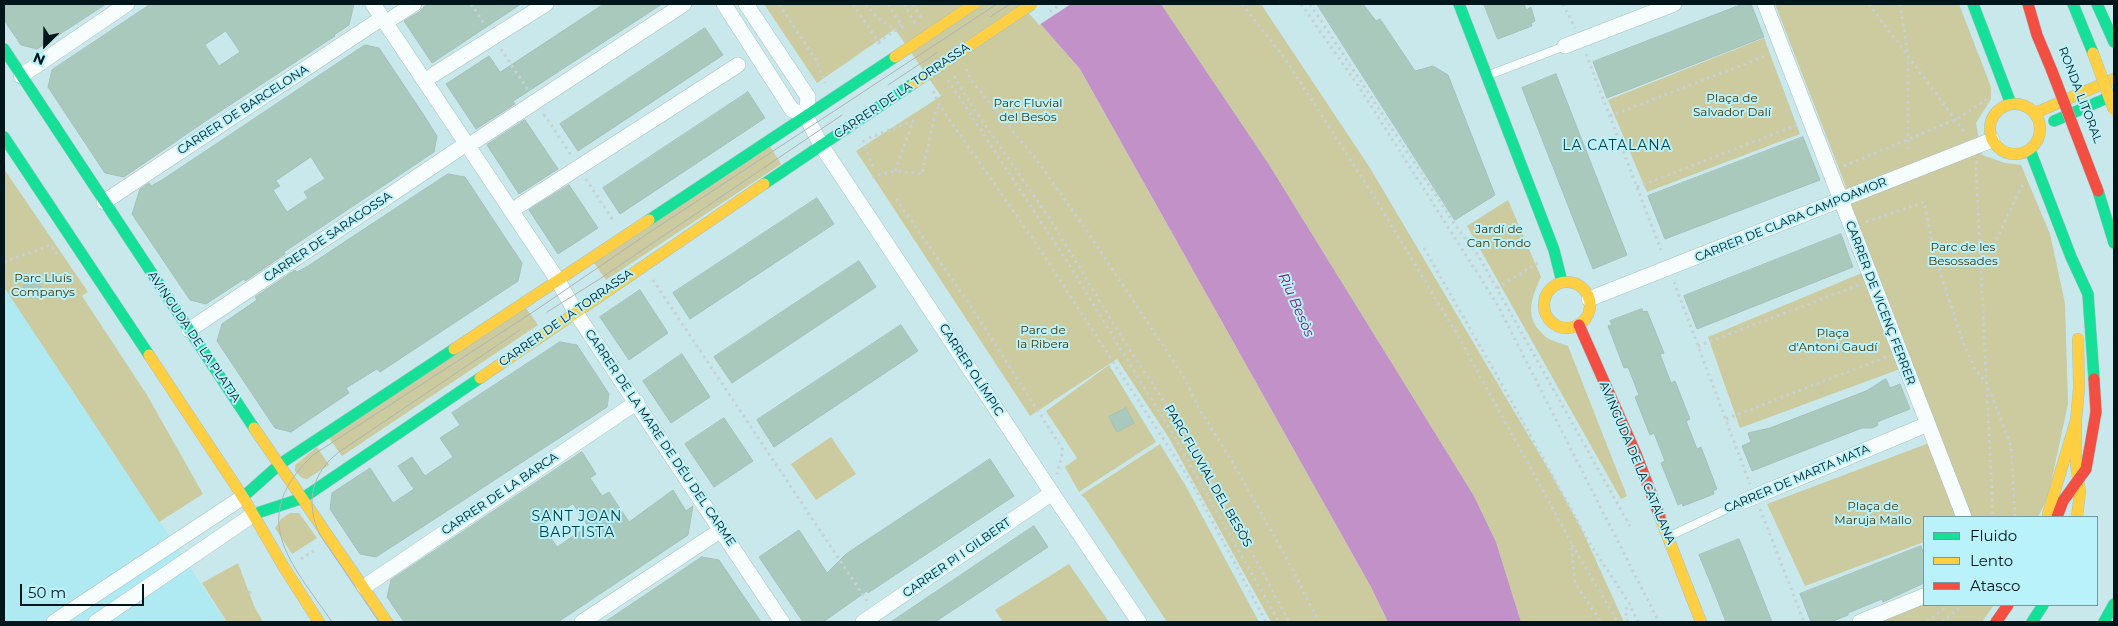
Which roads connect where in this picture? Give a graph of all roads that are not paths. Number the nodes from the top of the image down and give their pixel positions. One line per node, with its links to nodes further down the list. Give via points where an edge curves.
1 (127, 4): 23 (street)
2 (373, 4): 17 (street, CARRER DE LA MARE DE DÉU DEL CARME)
3 (414, 4): 17 (street, CARRER DE BARCELONA)
4 (546, 4): 22 (street)
5 (684, 4): 36 (street, CARRER DE SARAGOSSA)
6 (724, 4): 31 (street, CARRER OLÍMPIC, via 792,110)
7 (746, 4): 31 (street, CARRER OLÍMPIC, via 808,97)
8 (974, 4): 31 (main road, bridge)
9 (1032, 4): 37 (main road, CARRER DE LA TORRASSA, bridge)
10 (1459, 4): 24 (main road)
11 (1674, 4): 19 (street)
12 (1765, 4): 39 (street, CARRER DE VICENÇ FERRER)
13 (1973, 4): 28 (main road)
14 (2028, 4): 42 (main road, bridge, via 2098,191)
15 (2073, 4): 29 (main road, bridge)
16 (2096, 4): 18 (main road)
17 (388, 17): 36 (street, CARRER DE LA MARE DE DÉU DEL CARME); 40 (street, CARRER DE BARCELONA)
18 (2114, 42)
19 (1565, 46): 24 (lane)
20 (4, 49): 23 (main road, AVINGUDA DE LA PLATJA)
21 (738, 65): 41 (street)
22 (433, 75)
23 (21, 76): 40 (main road, AVINGUDA DE LA PLATJA)
24 (1487, 76): 45 (main road, via 1554,250)
25 (2114, 79): 30 (main road)
26 (2076, 84): 32 (main road, RONDA LITORAL)
27 (2114, 95): 33 (main road)
28 (2011, 104): 30 (main road, via 2023,105); 35 (main road, via 1993,116 1990,125)
29 (2114, 110)
30 (2035, 113): 33 (main road)
31 (806, 116): 37 (street, CARRER OLÍMPIC); 44 (main road)
32 (2090, 120)
33 (2041, 128): 38 (main road, via 2038,141)
34 (4, 137): 58 (main road)
35 (1992, 140): 38 (main road, via 2002,152 2012,155); 39 (street, CARRER DE CLARA CAMPOAMOR)
36 (472, 142): 44 (street, CARRER DE LA MARE DE DÉU DEL CARME); 50 (street, CARRER DE SARAGOSSA)
37 (821, 145): 48 (main road, CARRER DE LA TORRASSA); 57 (street, CARRER OLÍMPIC)
38 (2030, 150): 43 (main road)
39 (1840, 200): 47 (street, CARRER DE CLARA CAMPOAMOR); 54 (street, CARRER DE VICENÇ FERRER)
40 (104, 202): 50 (main road, AVINGUDA DE LA PLATJA)
41 (520, 205)
42 (2114, 243)
43 (2071, 256): 46 (main road); 56 (main road, via 2088,294 2096,412 2086,469)
44 (557, 279): 48 (street, CARRER DE LA MARE DE DÉU DEL CARME); 55 (main road)
45 (1562, 282): 47 (main road, via 1582,288); 49 (main road, via 1545,297 1545,314 1555,326)
46 (2075, 293)
47 (1590, 299): 49 (main road, via 1588,314)
48 (576, 313): 52 (street, CARRER DE LA MARE DE DÉU DEL CARME); 59 (main road, CARRER DE LA TORRASSA)
49 (1579, 326): 67 (main road, AVINGUDA DE LA CATALANA, via 1636,454)
50 (190, 330): 55 (main road, AVINGUDA DE LA PLATJA)
51 (2078, 330): 53 (main road)
52 (637, 402): 66 (street, CARRER DE LA MARE DE DÉU DEL CARME); 68 (street, CARRER DE LA BARCA)
53 (2076, 420): 56 (main road); 63 (main road)
54 (1928, 424): 60 (street, CARRER DE MARTA MATA); 62 (street, CARRER DE VICENÇ FERRER)
55 (280, 464): 58 (main road); 59 (main road, AVINGUDA DE LA PLATJA)
56 (2078, 480): 64 (main road); 65 (main road)
57 (1052, 493): 74 (street, CARRER PI I GILBERT); 81 (street, CARRER OLÍMPIC)
58 (243, 496): 61 (main road); 75 (street)
59 (303, 498): 61 (main road, CARRER DE LA TORRASSA); 68 (main road, AVINGUDA DE LA PLATJA)
60 (1750, 499): 67 (lane, CARRER DE MARTA MATA)
61 (254, 514): 76 (street, CARRER DE LA TORRASSA); 77 (main road)
62 (1964, 516)
63 (2047, 516)
64 (2057, 516)
65 (2077, 516)
66 (721, 530): 79 (street); 80 (street, CARRER DE LA MARE DE DÉU DEL CARME)
67 (1668, 536): 70 (main road, AVINGUDA DE LA CATALANA)
68 (364, 587): 78 (main road, AVINGUDA DE LA PLATJA)
69 (1923, 596): 85 (street)
70 (1694, 602): 82 (main road, AVINGUDA DE LA CATALANA); 83 (main road, AVINGUDA DE LA CATALANA); 84 (main road, AVINGUDA DE LA CATALANA)
71 (2114, 604): 88 (main road)
72 (2007, 606): 86 (main road)
73 (2042, 606): 87 (main road)
74 (869, 618)
75 (54, 622)
76 (96, 622)
77 (320, 622)
78 (387, 622)
79 (582, 622)
80 (782, 622)
81 (1140, 622)
82 (1693, 622)
83 (1702, 622)
84 (1714, 622)
85 (1860, 622)
86 (1996, 622)
87 (2032, 622)
88 (2104, 622)

